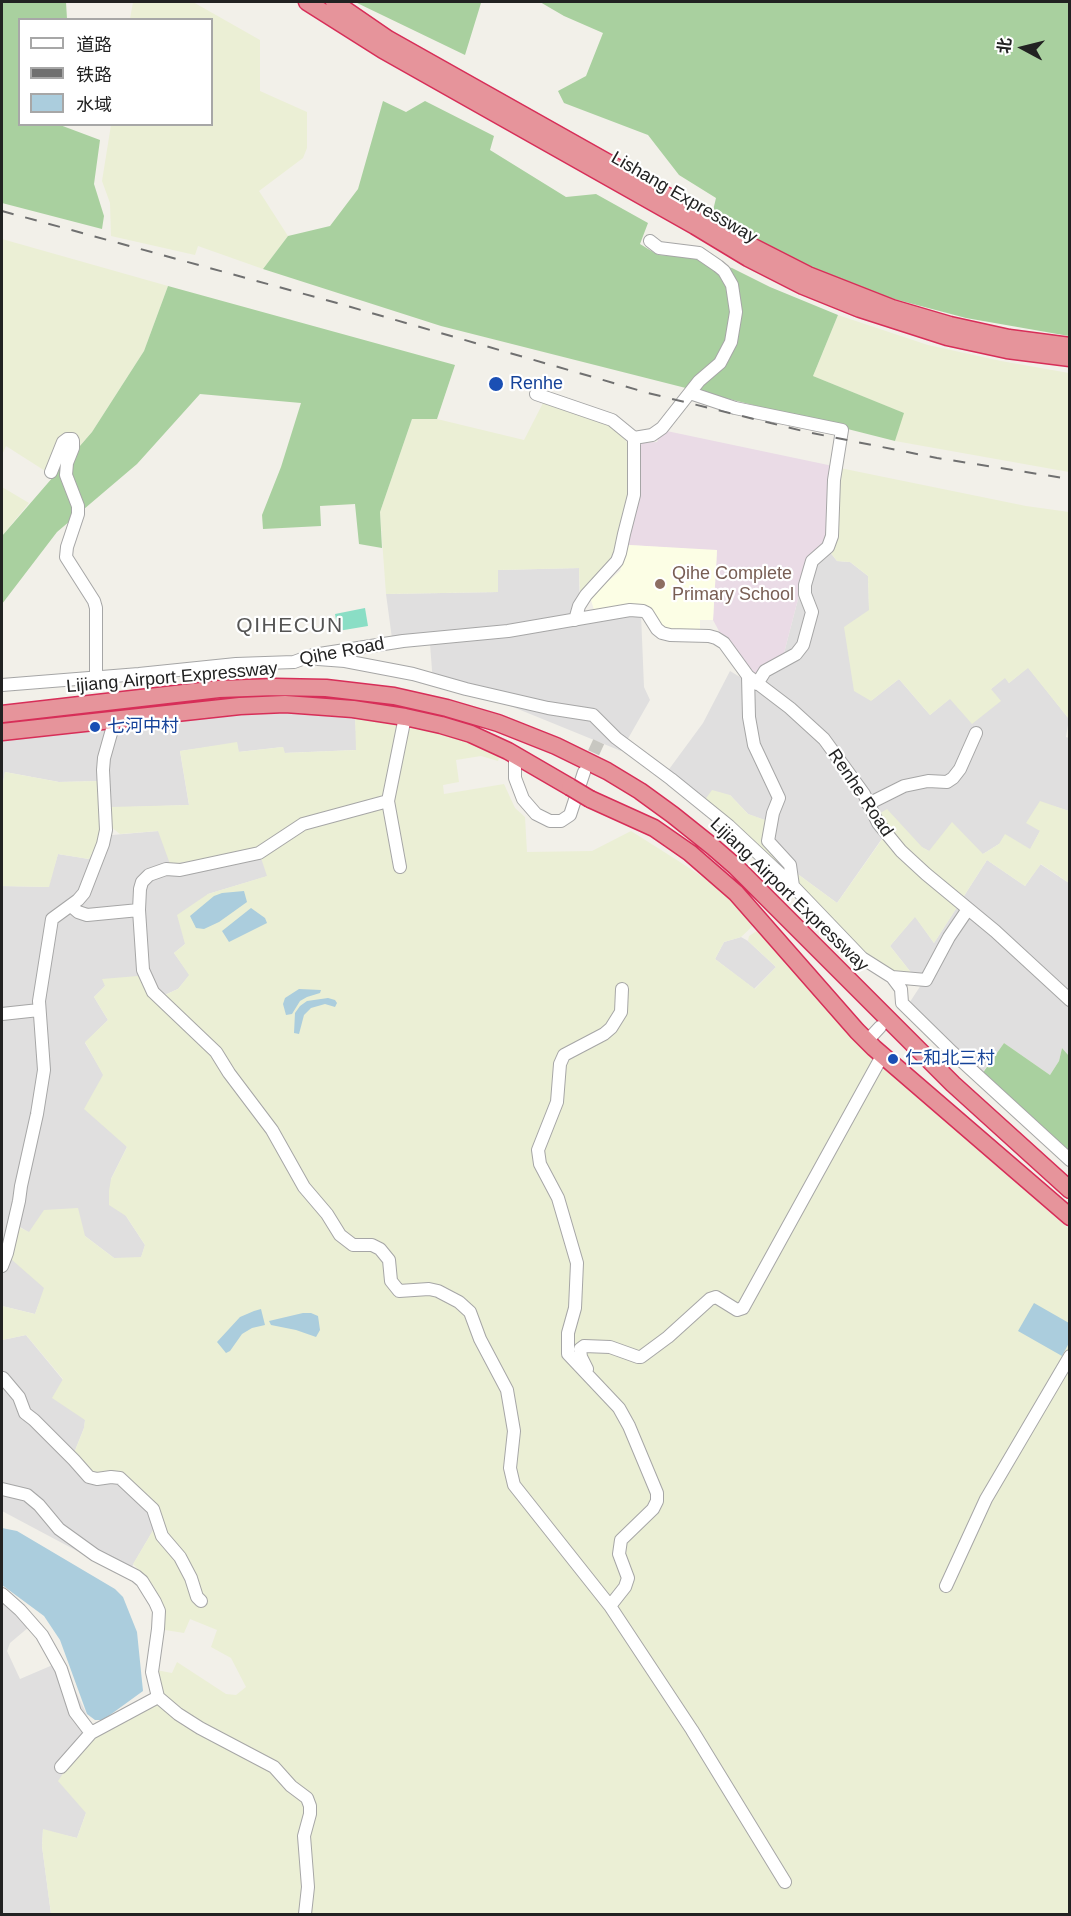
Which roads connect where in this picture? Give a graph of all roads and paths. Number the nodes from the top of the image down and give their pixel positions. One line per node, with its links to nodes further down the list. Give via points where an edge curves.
1 (307, 2): 3 (highway, Lishang Expressway, via 383,50)
2 (334, 2): 3 (highway, Lishang Expressway, via 388,39)
3 (698, 221): 5 (highway, Lishang Expressway, via 808,275 892,308 980,332); 6 (highway, Lishang Expressway, via 775,272 869,313 977,344)
4 (650, 241): 7 (street, via 659,248 702,254 724,271 733,289 736,312 731,342 720,363)
5 (1070, 346)
6 (1070, 358)
7 (690, 393): 9 (street, via 662,428 652,435); 14 (street, via 735,408 842,430 830,543 812,561 805,585 812,612 803,645 796,654)
8 (536, 394): 9 (street, via 612,420)
9 (634, 438): 11 (street, via 634,495 620,553 586,595)
10 (51, 472): 13 (street, via 63,442 72,439 66,475 78,514 66,557 96,608)
11 (575, 620): 12 (street, Qihe Road, via 403,641); 14 (street, Renhe Road, via 643,611 666,634 720,640)
12 (305, 658): 13 (street, Qihe Road); 20 (street, via 379,667 560,710 588,713)
13 (96, 677): 15 (street, Qihe Road)
14 (752, 680): 27 (street, Renhe Road, via 824,739); 29 (street, via 749,717 754,745 779,798 772,813 768,841 790,866)
15 (2, 685)
16 (2, 703): 42 (highway, Lijiang Airport Expressway, via 219,678 327,677 396,685 450,697 561,735 646,782 720,838 961,1076)
17 (2, 714): 43 (highway, Lijiang Airport Expressway, via 219,689 326,688 394,696 447,708 556,746 640,791 720,853 953,1084)
18 (405, 717): 19 (highway, via 285,704); 24 (highway, via 471,734); 26 (street)
19 (115, 719): 21 (highway); 30 (street, via 104,758 105,838 87,888)
20 (605, 726): 23 (street); 29 (street, via 729,826)
21 (2, 732)
22 (976, 734): 27 (street, via 960,769 947,782 903,786)
23 (600, 739)
24 (515, 755): 25 (street, via 515,778 523,799 536,814 550,821 561,821 570,815); 39 (highway, bridge, via 678,844 736,893)
25 (584, 772)
26 (388, 801): 28 (street); 32 (street, via 303,824 259,853 149,875 141,884)
27 (868, 804): 31 (street, Renhe Road, via 878,823 902,851)
28 (400, 867)
29 (794, 886): 33 (street, via 862,958)
30 (71, 906): 32 (street, via 87,915); 36 (street, via 52,919)
31 (968, 909): 33 (street, via 926,980); 35 (street, Renhe Road)
32 (139, 910): 53 (street, via 143,970 150,988 216,1052 340,1235 353,1245 380,1249 389,1260 390,1281 399,1291 438,1291 470,1312 507,1390 514,1431 510,1468 514,1485)
33 (892, 977): 41 (street, via 901,989 902,1003)
34 (622, 989): 48 (street, via 621,1012 611,1028 564,1055 557,1102 538,1150 540,1164 558,1198 577,1263 575,1308 567,1352)
35 (1070, 1000)
36 (39, 1010): 37 (street); 45 (street, via 44,1070 38,1114)
37 (2, 1014)
38 (880, 1027): 39 (street)
39 (867, 1041): 40 (highway)
40 (882, 1056): 44 (highway); 48 (street, via 743,1308 737,1310 716,1298 710,1299 641,1357 610,1347 581,1347 581,1357)
41 (1070, 1160)
42 (1070, 1176)
43 (1070, 1190)
44 (1070, 1217)
45 (2, 1266)
46 (1070, 1356): 50 (street, via 986,1499)
47 (2, 1376): 52 (street, via 19,1397 25,1413 88,1477 120,1478 153,1509 162,1536 184,1564)
48 (591, 1378): 53 (street, via 619,1408 657,1493 653,1509 620,1543 619,1554 628,1578)
49 (2, 1489): 54 (street, via 27,1495 59,1529 142,1581 159,1611 152,1672)
50 (946, 1586)
51 (2, 1594): 55 (street, via 42,1635 61,1669 75,1712)
52 (201, 1601)
53 (610, 1606): 57 (street)
54 (158, 1697): 55 (street); 58 (street, via 200,1728 274,1767 307,1798 310,1814 304,1836 308,1887)
55 (91, 1733): 56 (street)
56 (61, 1767)
57 (785, 1882)
58 (305, 1914)

